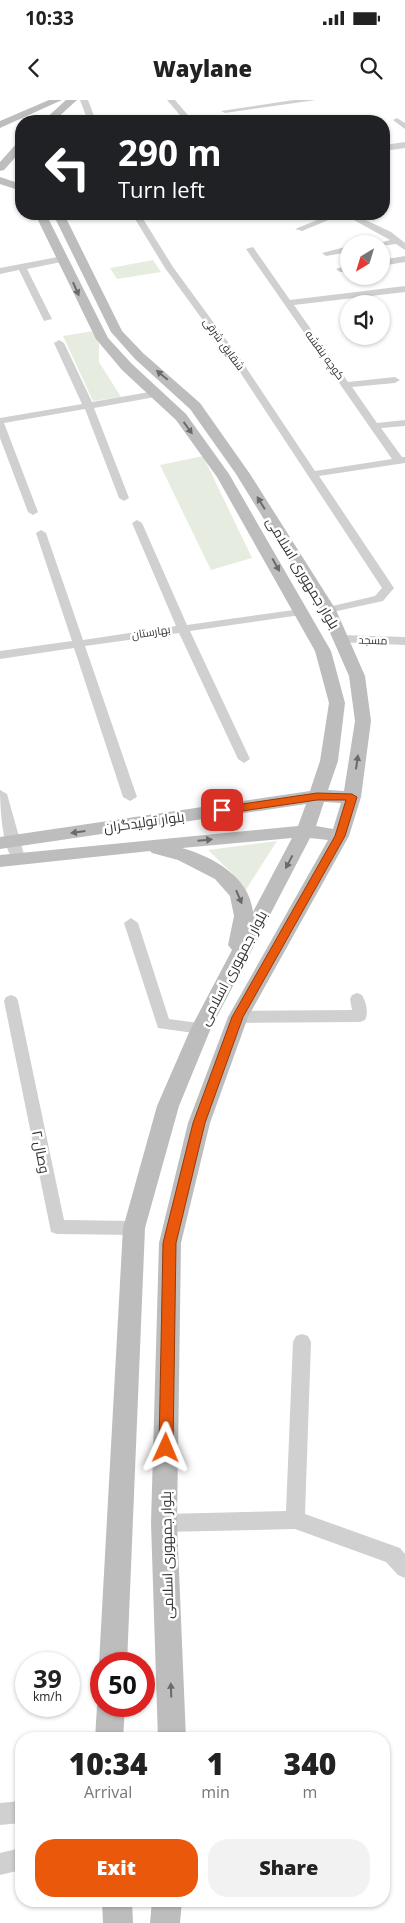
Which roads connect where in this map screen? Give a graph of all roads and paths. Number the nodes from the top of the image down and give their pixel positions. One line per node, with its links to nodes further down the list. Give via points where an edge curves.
1 (57, 100): 7 (main road)
2 (72, 100): 8 (main road)
3 (84, 100): 9 (street)
4 (171, 100): 10 (street)
5 (312, 100): 6 (street)
6 (225, 111)
7 (23, 115)
8 (55, 115)
9 (90, 115)
10 (183, 115)
11 (15, 118): 13 (main road)
12 (397, 120): 14 (street)
13 (0, 125)
14 (405, 127)
15 (13, 137): 18 (main road)
16 (405, 145): 17 (street)
17 (390, 147)
18 (0, 169): 19 (main road)
19 (15, 175)
20 (0, 180): 21 (main road)
21 (15, 186)
22 (43, 220): 34 (main road, بلوار جمهوری اسلامی)
23 (61, 220): 52 (main road, بلوار جمهوری اسلامی, one-way to 23, via 195,406 117,332)
24 (140, 220): 53 (street, شقایق شرقی, via 169,268)
25 (324, 220): 27 (street)
26 (358, 220): 28 (street)
27 (299, 229)
28 (398, 241): 29 (street); 30 (street)
29 (390, 242)
30 (405, 247)
31 (250, 249): 40 (street, کوچه بنفشه)
32 (340, 251): 33 (street)
33 (326, 253)
34 (63, 259): 37 (street); 45 (main road, بلوار جمهوری اسلامی, one-way to 45, via 102,338)
35 (405, 259): 36 (street)
36 (390, 262)
37 (22, 268): 38 (street); 41 (street)
38 (0, 271)
39 (405, 289): 40 (street)
40 (287, 303): 44 (street, کوچه بنفشه)
41 (47, 319)
42 (58, 343): 46 (street)
43 (395, 380): 44 (street)
44 (346, 385): 50 (street, کوچه بنفشه)
45 (155, 394): 46 (street); 54 (main road, بلوار جمهوری اسلامی, one-way to 54, via 181,417)
46 (89, 406): 47 (street); 55 (street)
47 (0, 421)
48 (405, 423): 50 (street)
49 (0, 425): 56 (street)
50 (376, 426): 51 (street, کوچه بنفشه)
51 (402, 461): 53 (street)
52 (243, 474): 54 (main road); 59 (main road, بلوار جمهوری اسلامی, one-way to 52)
53 (314, 474): 59 (street, شقایق شرقی, via 388,588 378,599)
54 (224, 477): 60 (main road, بلوار جمهوری اسلامی, one-way to 60)
55 (124, 498)
56 (33, 512)
57 (137, 523): 61 (street)
58 (41, 533): 64 (street)
59 (328, 610): 62 (main road, بلوار جمهوری اسلامی)
60 (302, 612): 61 (street, بهارستان); 69 (main road, بلوار جمهوری اسلامی, via 323,651 337,703 329,761)
61 (182, 627): 64 (street, بهارستان); 66 (street)
62 (342, 639): 63 (street, مسجد); 70 (main road, بلوار جمهوری اسلامی, one-way to 62, via 363,720 357,676)
63 (405, 641)
64 (79, 644): 65 (street, بهارستان); 68 (street)
65 (0, 655)
66 (244, 759)
67 (0, 794): 74 (street)
68 (130, 796)
69 (317, 796): 70 (main road, بلوار تولیدگران); 71 (main road, بلوار جمهوری اسلامی); 74 (main road, بلوار تولیدگران, one-way to 74)
70 (352, 797): 72 (main road, بلوار جمهوری اسلامی)
71 (305, 831): 72 (main road, بلوار تولیدگران); 73 (main road, بلوار تولیدگران, one-way to 71); 76 (main road, بلوار جمهوری اسلامی, one-way to 76)
72 (340, 836): 79 (main road, بلوار جمهوری اسلامی)
73 (138, 846): 74 (main road, بلوار تولیدگران); 76 (main road, one-way to 76, via 174,851 226,876 239,894 243,908)
74 (8, 851)
75 (131, 923): 80 (street, via 162,1024)
76 (236, 961): 80 (main road, بلوار جمهوری اسلامی)
77 (357, 999): 79 (street, via 360,1016)
78 (11, 1001): 81 (street, وصال ۲, via 56,1227)
79 (238, 1017): 84 (main road, بلوار جمهوری اسلامی, via 199,1123 170,1243)
80 (201, 1028): 81 (main road, بلوار جمهوری اسلامی, via 168,1106)
81 (134, 1228): 86 (main road, بلوار جمهوری اسلامی)
82 (302, 1342): 83 (street)
83 (295, 1520): 84 (street); 85 (street, via 393,1555)
84 (164, 1523): 89 (main road, بلوار جمهوری اسلامی, one-way to 84)
85 (405, 1568)
86 (114, 1652)
87 (110, 1717): 88 (main road)
88 (109, 1732)
89 (172, 1732)
90 (15, 1813): 91 (street)
91 (0, 1814)
92 (15, 1861): 93 (street)
93 (0, 1864)
94 (117, 1907): 96 (main road)
95 (166, 1907): 97 (main road)
96 (118, 1923)
97 (165, 1923)

